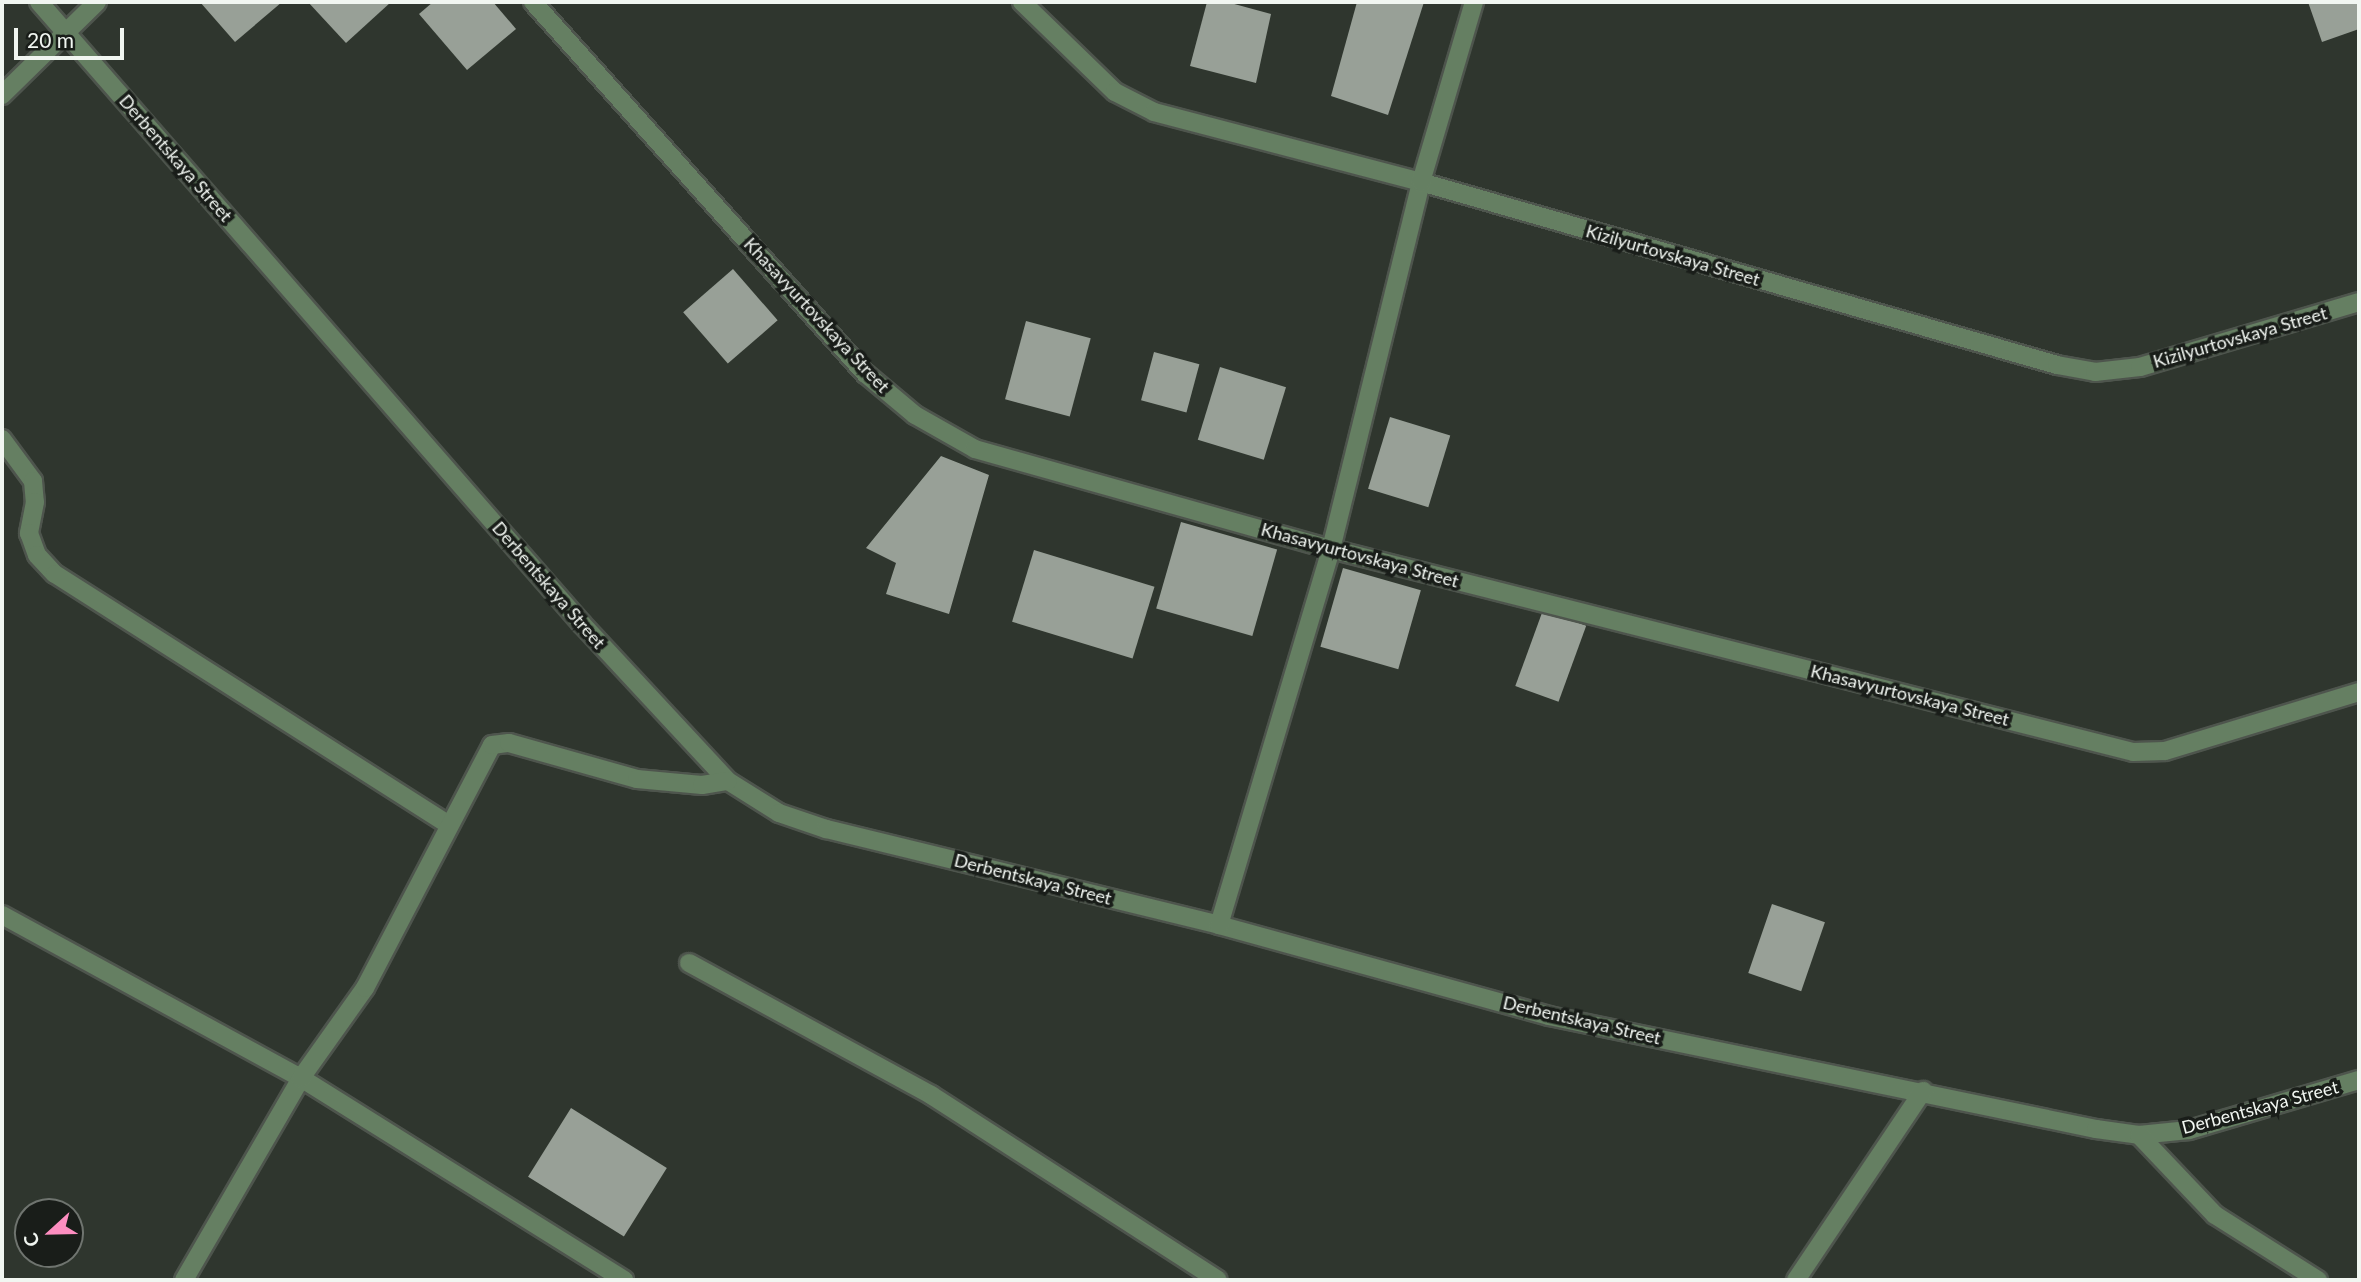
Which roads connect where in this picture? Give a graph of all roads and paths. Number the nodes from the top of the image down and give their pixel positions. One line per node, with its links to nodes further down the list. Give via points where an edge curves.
1 (38, 2): 6 (street, Derbentskaya Street)
2 (97, 2): 6 (street)
3 (533, 2): 11 (street, Khasavyurtovskaya Street, via 866,374 915,415 975,449)
4 (1022, 2): 8 (street, Kizilyurtovskaya Street, via 1115,92 1154,112)
5 (1474, 2): 8 (street)
6 (65, 30): 7 (street); 13 (street, Derbentskaya Street, via 582,624)
7 (2, 95)
8 (1421, 182): 9 (street, Kizilyurtovskaya Street, via 2095,372 2140,366); 11 (street)
9 (2359, 302)
10 (2, 439): 14 (street, via 33,481 35,502 29,533 37,555 55,574)
11 (1331, 549): 12 (street, Khasavyurtovskaya Street, via 2133,752 2165,751); 16 (street)
12 (2359, 692)
13 (728, 781): 14 (street, via 702,785 637,779 509,743 492,745); 16 (street, Derbentskaya Street, via 779,813 826,829)
14 (449, 825): 18 (street, via 365,988)
15 (2, 915): 18 (street)
16 (1219, 925): 20 (street, Derbentskaya Street, via 1549,1016)
17 (689, 963): 24 (street, via 931,1094)
18 (301, 1077): 22 (street); 23 (street)
19 (2359, 1080): 21 (street, Derbentskaya Street, via 2189,1130)
20 (1923, 1091): 21 (street, Derbentskaya Street); 25 (street)
21 (2139, 1135): 26 (street, via 2215,1215)
22 (184, 1280)
23 (624, 1280)
24 (1218, 1280)
25 (1796, 1280)
26 (2318, 1280)

